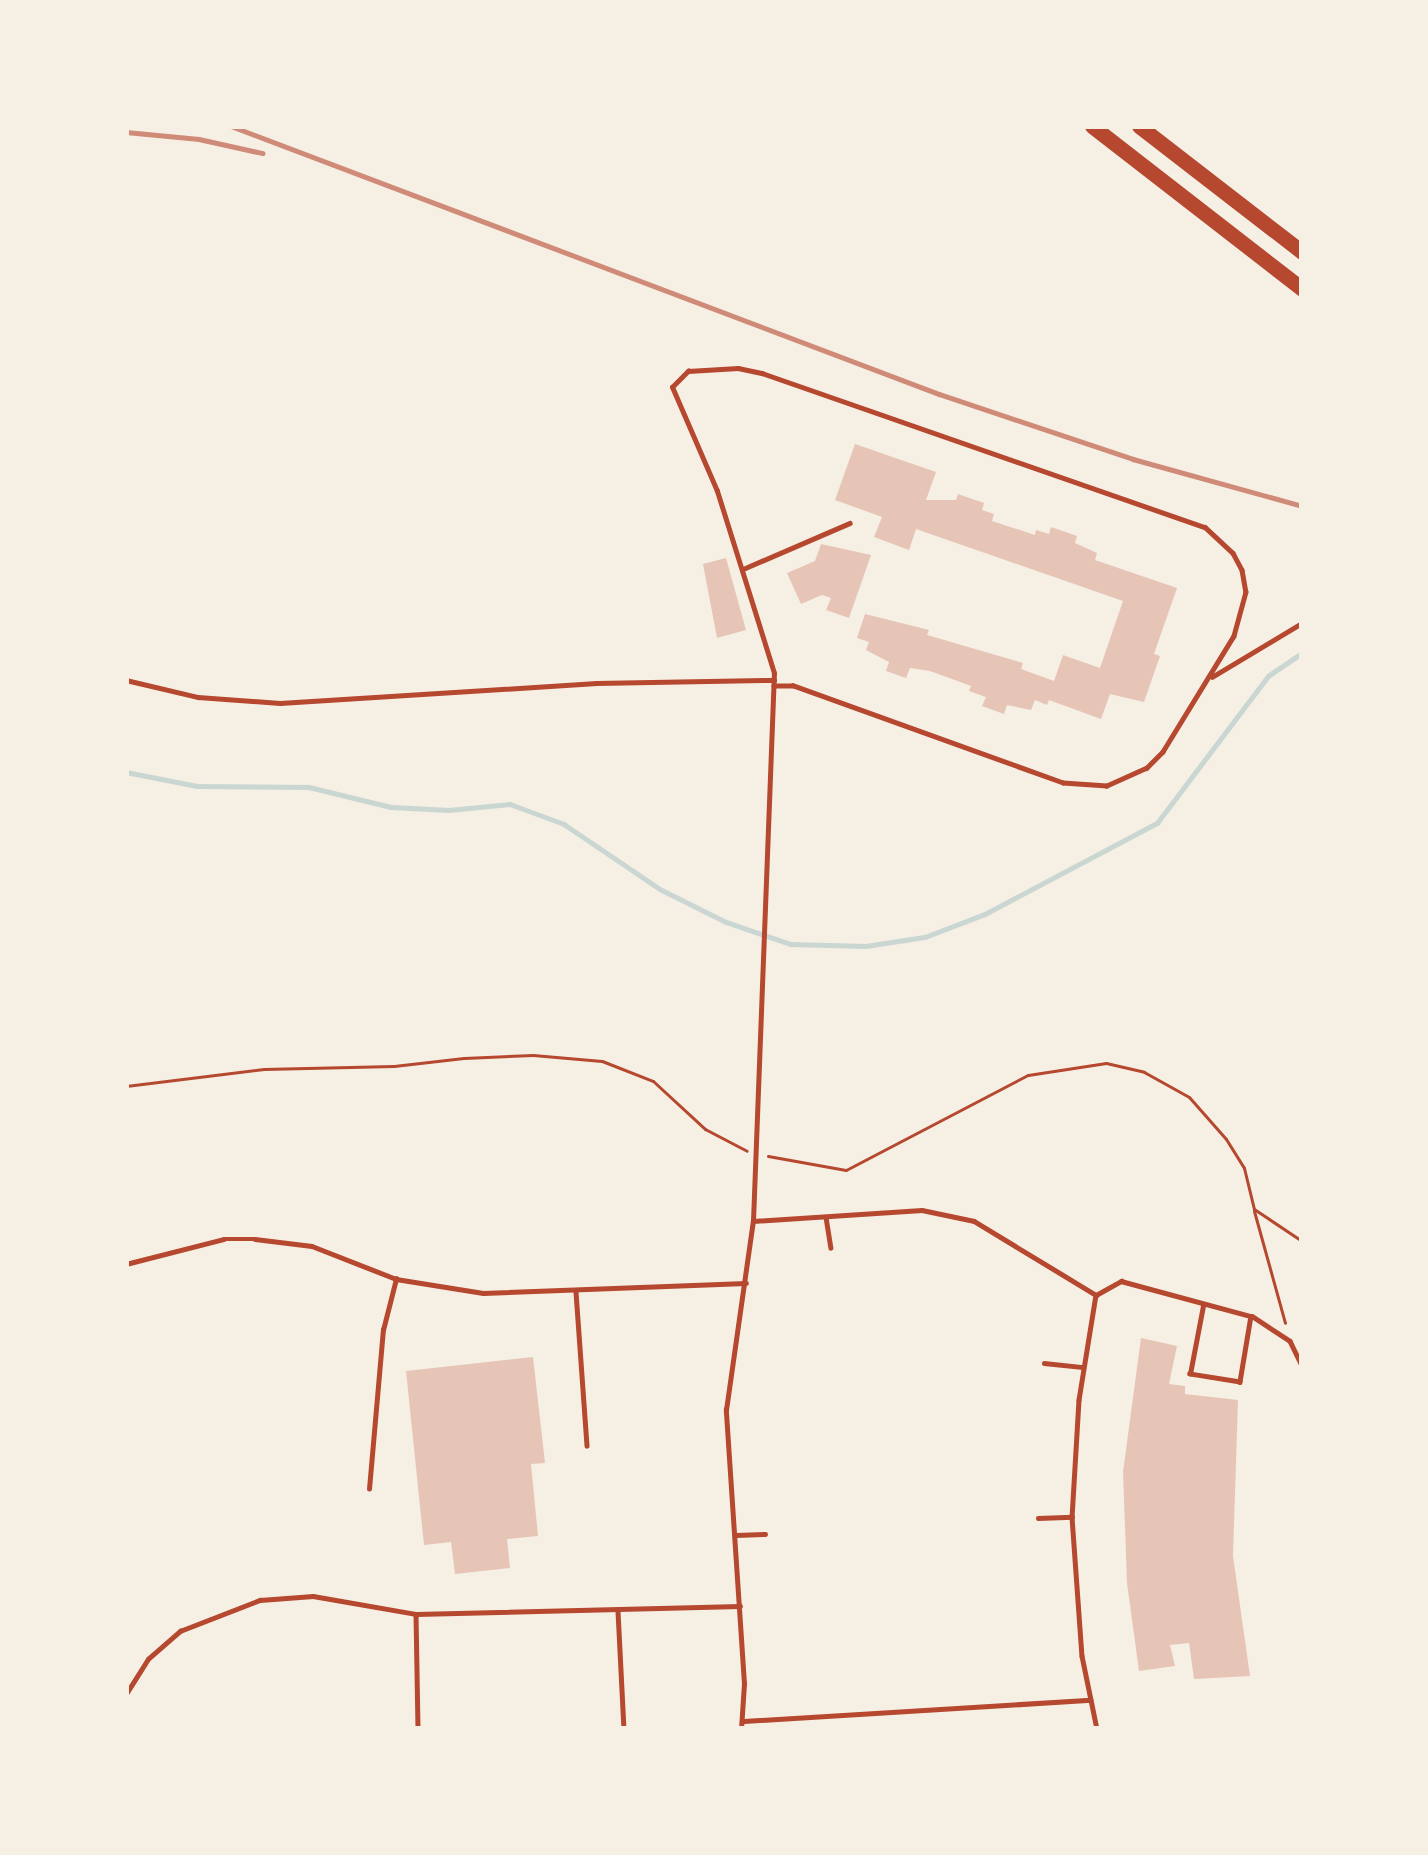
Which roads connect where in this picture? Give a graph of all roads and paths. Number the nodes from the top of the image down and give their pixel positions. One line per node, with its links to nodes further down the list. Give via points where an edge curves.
1 (1092, 126): 4 (highway)
2 (1139, 126): 3 (highway)
3 (1302, 252)
4 (1302, 289)
5 (850, 524): 6 (lane)
6 (743, 568): 9 (lane); 10 (lane, via 672,396 688,371 762,373 1205,527 1233,553 1246,592 1234,636)
7 (1302, 623): 10 (lane)
8 (126, 680): 9 (lane, via 198,697 280,703)
9 (774, 680): 10 (lane, via 1087,788 1148,768); 13 (lane)
10 (1207, 680)
11 (1254, 1209): 22 (path)
12 (826, 1216): 13 (lane); 14 (lane); 19 (lane, via 922,1210 974,1221)
13 (753, 1221): 17 (lane)
14 (831, 1248)
15 (126, 1264): 16 (lane, via 255,1239 312,1246)
16 (396, 1279): 18 (lane, via 483,1293); 27 (lane, via 383,1330)
17 (746, 1283): 18 (lane); 31 (lane, via 726,1410)
18 (576, 1292): 26 (lane)
19 (1096, 1295): 20 (lane, via 1121,1281); 25 (lane)
20 (1203, 1306): 21 (lane); 21 (lane, via 1190,1373 1240,1382)
21 (1251, 1316): 22 (lane)
22 (1290, 1341): 24 (lane)
23 (1044, 1363): 25 (lane)
24 (1302, 1366)
25 (1083, 1367): 28 (lane)
26 (587, 1446)
27 (369, 1490)
28 (1072, 1517): 29 (lane); 36 (lane)
29 (1038, 1518)
30 (765, 1534): 31 (lane)
31 (736, 1535): 32 (lane)
32 (740, 1606): 33 (lane); 37 (lane)
33 (618, 1611): 34 (lane); 39 (lane)
34 (416, 1614): 35 (lane, via 313,1596 260,1600 181,1631 148,1659); 38 (lane)
35 (126, 1694)
36 (1090, 1700): 37 (lane); 40 (lane)
37 (742, 1725)
38 (418, 1729)
39 (624, 1729)
40 (1097, 1729)

